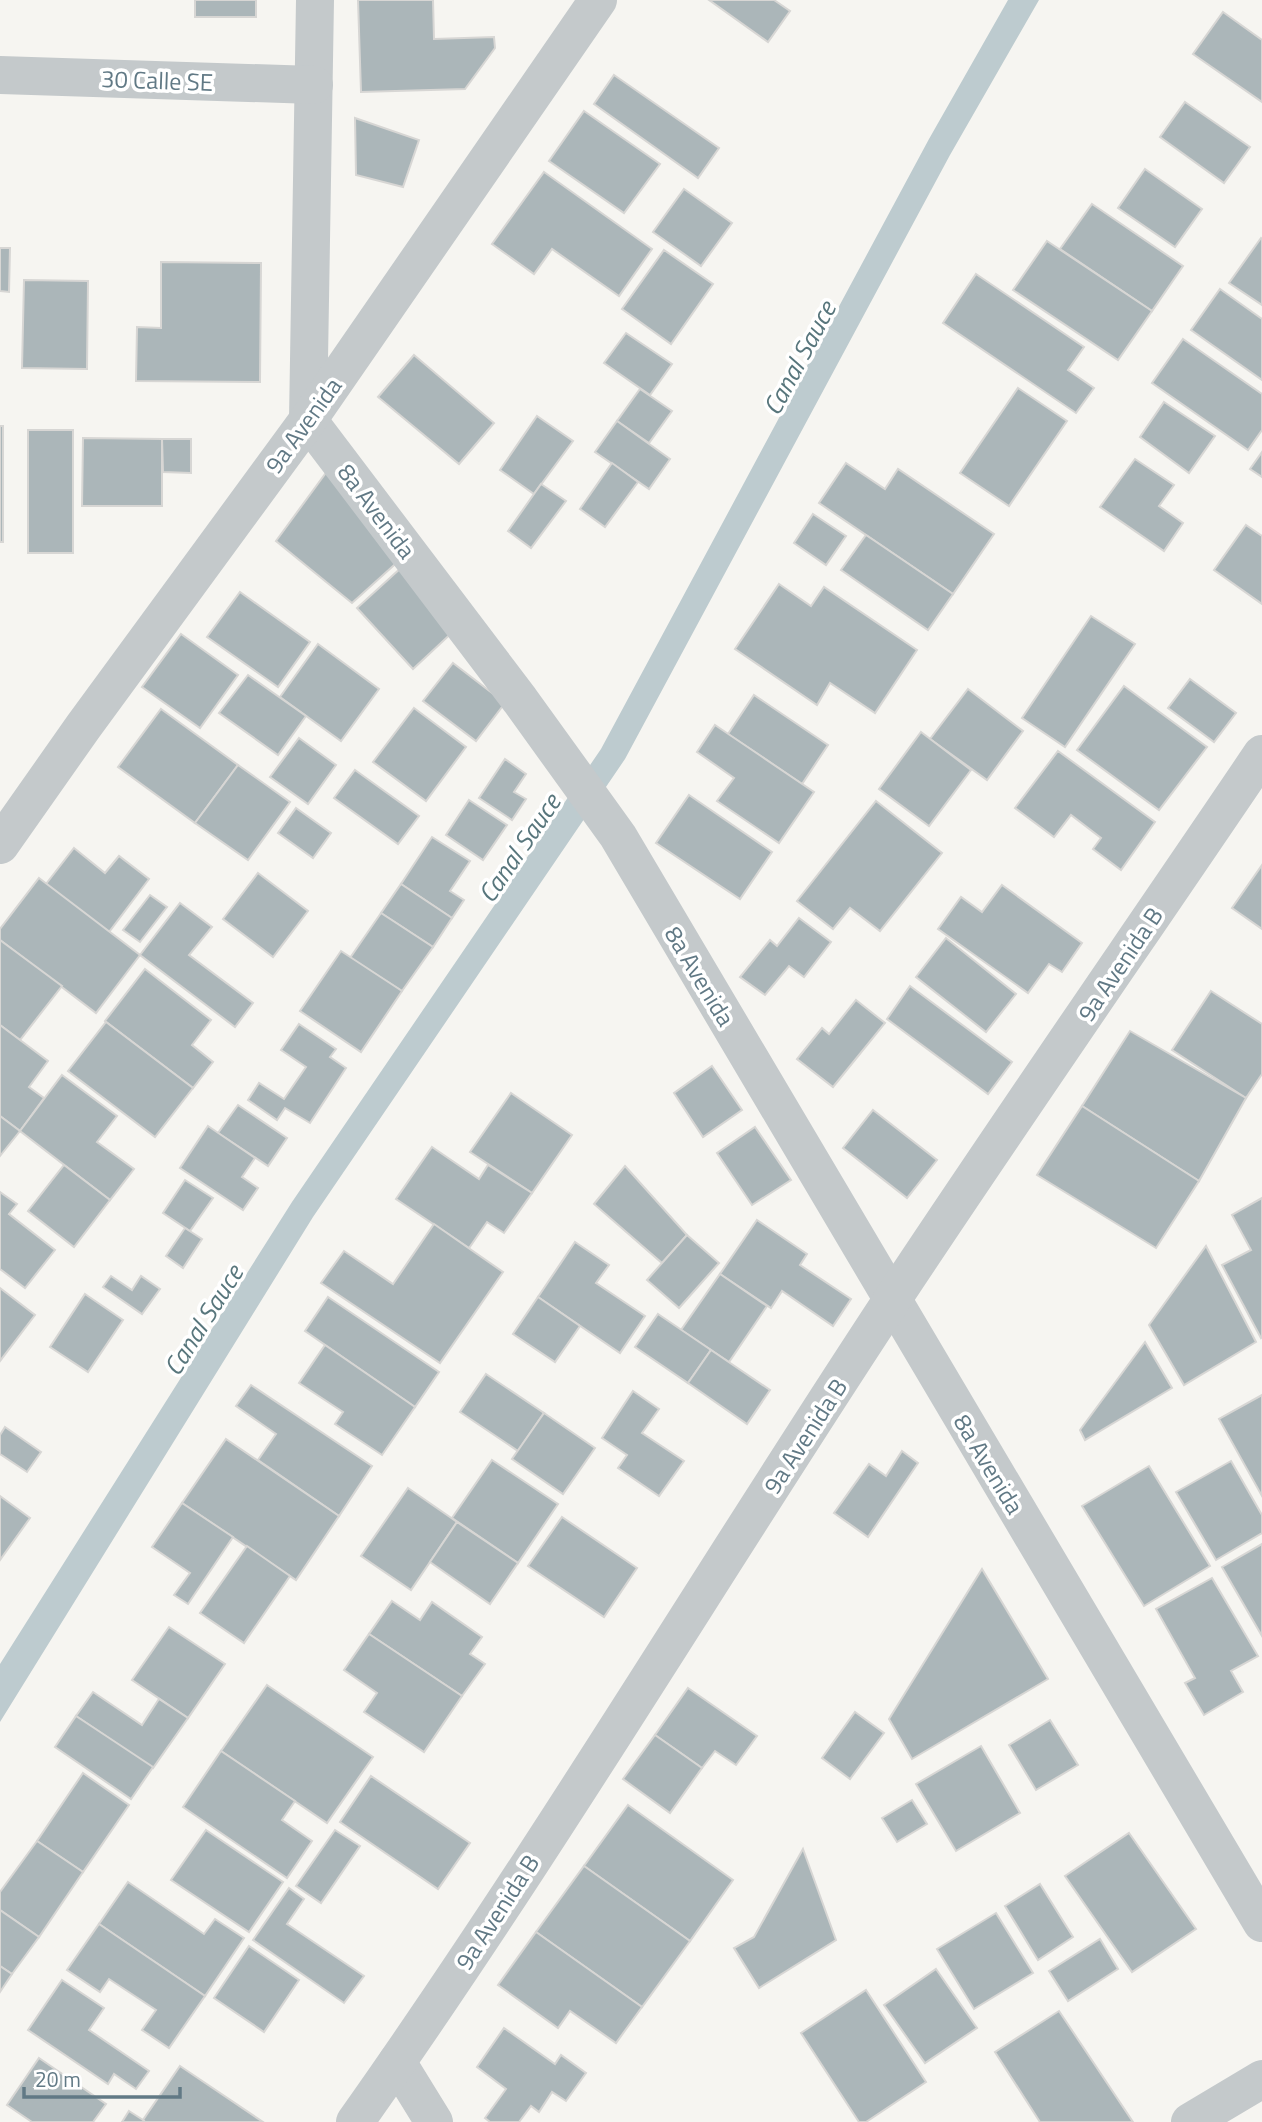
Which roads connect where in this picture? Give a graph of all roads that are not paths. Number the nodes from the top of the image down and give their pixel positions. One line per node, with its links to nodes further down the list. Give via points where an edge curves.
1 (315, 0): 4 (street)
2 (598, 0): 5 (street, 9a Avenida)
3 (0, 75): 4 (street, 30 Calle SE)
4 (314, 85): 5 (street)
5 (308, 420): 7 (street, 9a Avenida); 8 (street, 8a Avenida, via 618,836)
6 (1262, 754): 8 (street, 9a Avenida B)
7 (0, 845)
8 (892, 1300): 9 (street, 8a Avenida); 10 (street, 9a Avenida B)
9 (1262, 1923)
10 (397, 2062): 12 (street, 9a Avenida B); 13 (street)
11 (1262, 2079): 14 (street)
12 (355, 2122)
13 (434, 2122)
14 (1191, 2122)

